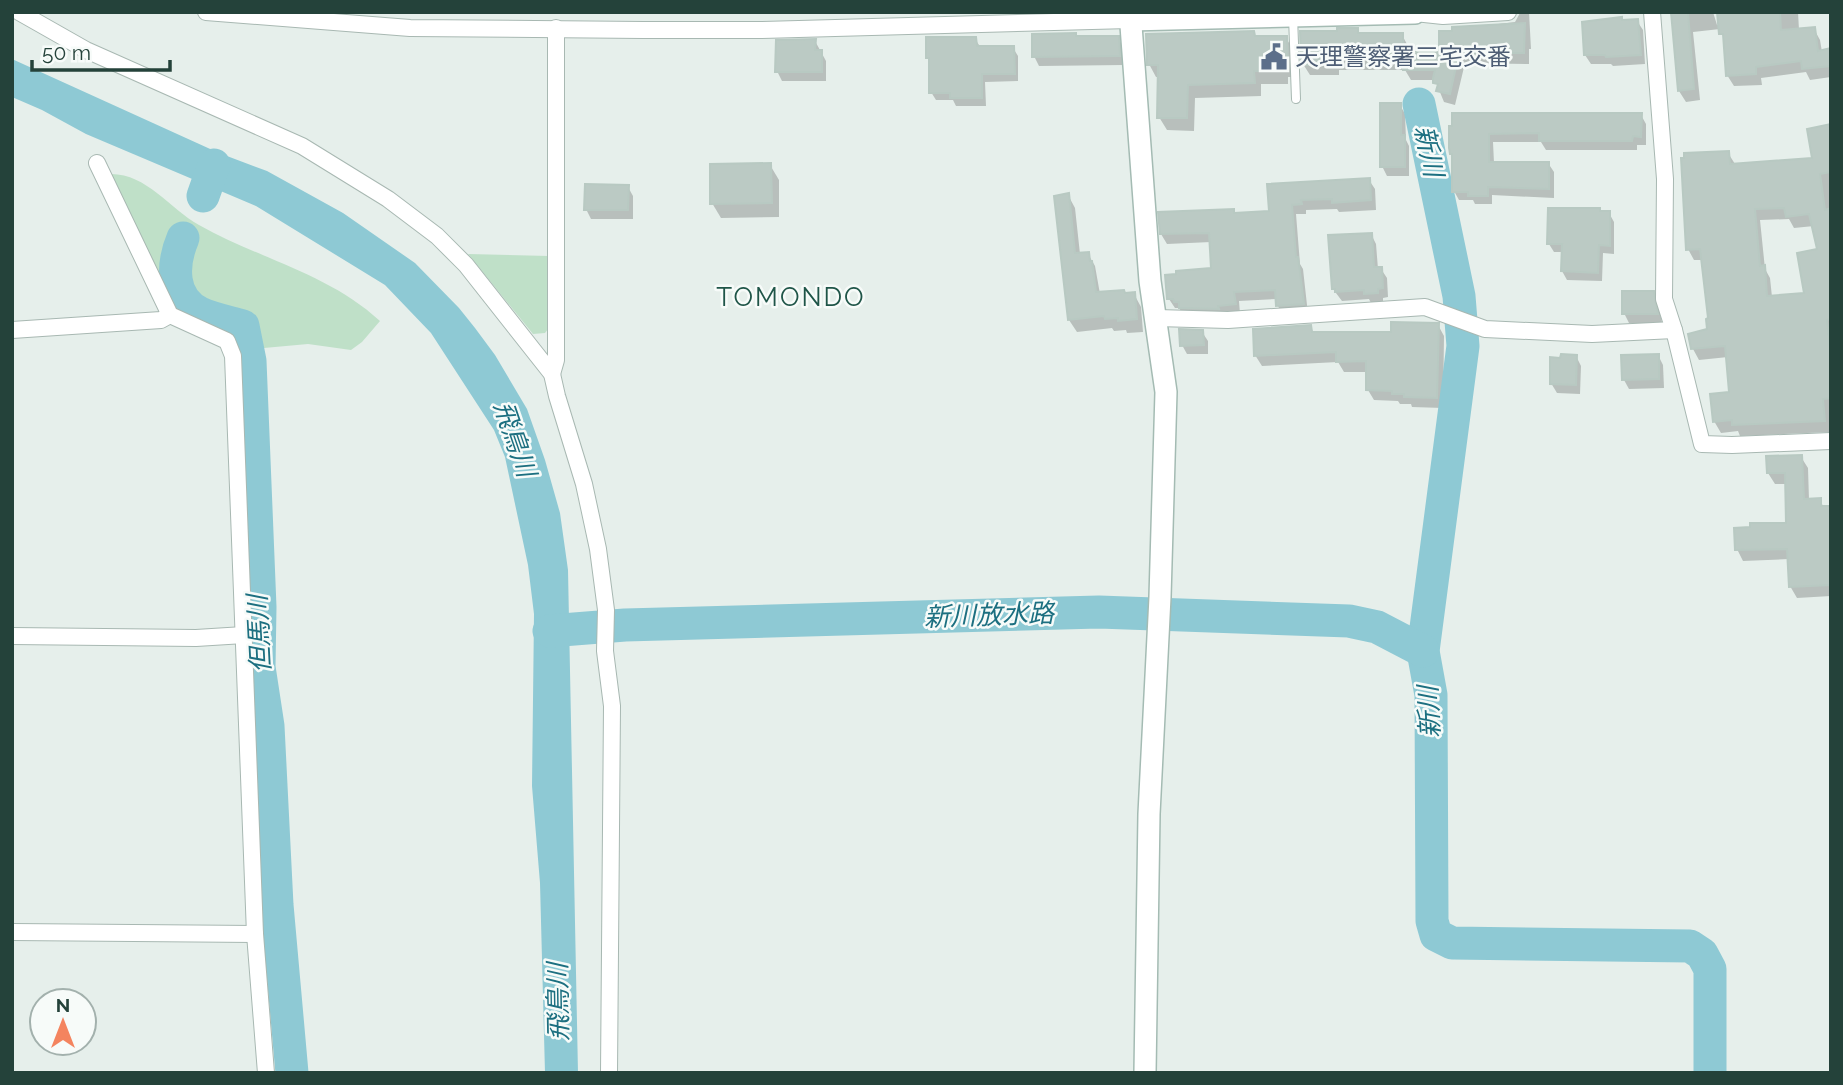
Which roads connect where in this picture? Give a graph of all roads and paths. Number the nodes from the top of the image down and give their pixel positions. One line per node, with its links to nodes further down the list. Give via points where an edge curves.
1 (19, 12): 16 (street, via 86,50 302,146 388,199 466,265)
2 (206, 12): 9 (street, via 410,28)
3 (1508, 12): 5 (street)
4 (1652, 12): 15 (street, via 1665,179 1664,299)
5 (1415, 13): 7 (street)
6 (1130, 16): 7 (street); 8 (street); 13 (street, via 1150,281)
7 (1293, 16): 10 (lane)
8 (857, 20): 9 (street, via 669,30)
9 (556, 28): 16 (street, via 558,240)
10 (1296, 99)
11 (97, 163): 12 (street)
12 (170, 315): 14 (street, via 161,320); 18 (street, via 227,341 233,356)
13 (1157, 318): 15 (street, via 1228,320 1424,307 1485,329 1592,334); 24 (street, via 1166,392 1149,814)
14 (12, 330)
15 (1674, 330): 17 (street, via 1702,444)
16 (552, 374): 23 (street, via 584,484 606,610 612,706)
17 (1831, 441)
18 (244, 635): 19 (street); 21 (street)
19 (12, 636)
20 (12, 932): 21 (street)
21 (256, 934): 22 (street)
22 (266, 1073)
23 (610, 1073)
24 (1145, 1073)

